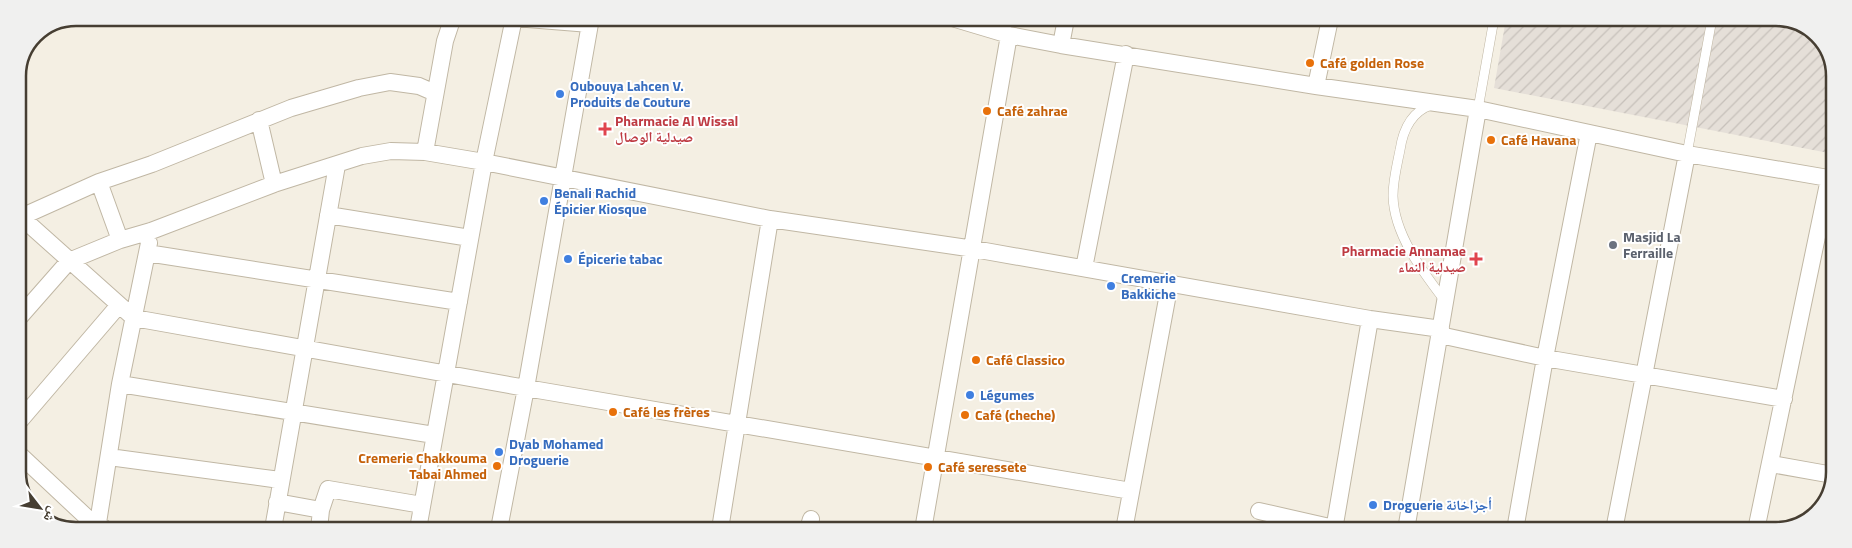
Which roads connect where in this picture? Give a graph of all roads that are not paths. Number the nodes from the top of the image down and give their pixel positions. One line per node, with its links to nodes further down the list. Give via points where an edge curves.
1 (450, 26): 13 (street)
2 (513, 26): 20 (street)
3 (589, 26): 22 (street)
4 (978, 26): 9 (street)
5 (1065, 26): 10 (street)
6 (1329, 26): 12 (street)
7 (1493, 26): 15 (lane)
8 (1711, 26): 19 (lane)
9 (1009, 35): 10 (street); 34 (street)
10 (1061, 44): 11 (street)
11 (1126, 54): 12 (street); 37 (street)
12 (1316, 86): 14 (street)
13 (435, 93): 16 (street, via 419,86 390,82 359,88); 18 (street)
14 (1436, 103): 15 (street); 40 (lane, via 1417,112 1406,128 1393,197 1399,224 1415,260)
15 (1478, 109): 17 (street); 40 (street)
16 (259, 120): 24 (street); 25 (street)
17 (1589, 133): 19 (street); 48 (street)
18 (425, 152): 20 (street); 21 (street, via 391,151)
19 (1687, 154): 23 (street); 50 (street)
20 (484, 162): 22 (street); 32 (street)
21 (337, 165): 25 (street); 28 (street)
22 (562, 176): 29 (street); 52 (street)
23 (1826, 178)
24 (99, 182): 27 (street); 33 (street)
25 (274, 184): 31 (street)
26 (1826, 206): 53 (street)
27 (26, 216)
28 (328, 216): 32 (street); 38 (street)
29 (770, 218): 34 (street); 56 (street)
30 (26, 225): 36 (street)
31 (151, 231): 33 (street); 35 (street)
32 (470, 238): 41 (street)
33 (120, 240): 36 (street)
34 (974, 248): 37 (street); 59 (street)
35 (147, 252): 38 (street); 44 (street)
36 (69, 261): 42 (street); 43 (street)
37 (1084, 268): 39 (street)
38 (316, 278): 41 (street); 47 (street)
39 (1170, 283): 45 (street); 64 (street)
40 (1446, 301): 46 (street)
41 (459, 302): 49 (street)
42 (119, 305): 44 (street); 55 (street)
43 (26, 310)
44 (134, 318): 47 (street); 51 (street)
45 (1370, 319): 46 (street); 79 (street)
46 (1440, 332): 48 (street); 80 (street)
47 (304, 347): 49 (street); 54 (street)
48 (1545, 358): 50 (street); 81 (street)
49 (446, 372): 52 (street); 57 (street)
50 (1644, 373): 53 (street); 82 (street)
51 (120, 384): 54 (street); 58 (street)
52 (526, 388): 56 (street); 74 (street)
53 (1784, 399): 61 (street)
54 (293, 413): 57 (street); 63 (street)
55 (26, 414)
56 (737, 423): 59 (street); 75 (street)
57 (434, 435): 66 (street)
58 (109, 457): 63 (street); 70 (street)
59 (936, 459): 64 (street); 76 (street)
60 (26, 460): 69 (street)
61 (1771, 464): 62 (street); 83 (street)
62 (1826, 474)
63 (280, 480): 65 (street)
64 (1131, 491): 77 (street)
65 (276, 502): 67 (street); 71 (street)
66 (422, 505): 67 (street, via 328,489); 73 (street)
67 (320, 510): 72 (street)
68 (1259, 511): 78 (street)
69 (94, 522)
70 (102, 522)
71 (274, 522)
72 (319, 522)
73 (419, 522)
74 (500, 522)
75 (721, 522)
76 (924, 522)
77 (1125, 522)
78 (1305, 522)
79 (1335, 522)
80 (1407, 522)
81 (1516, 522)
82 (1616, 522)
83 (1758, 522)

